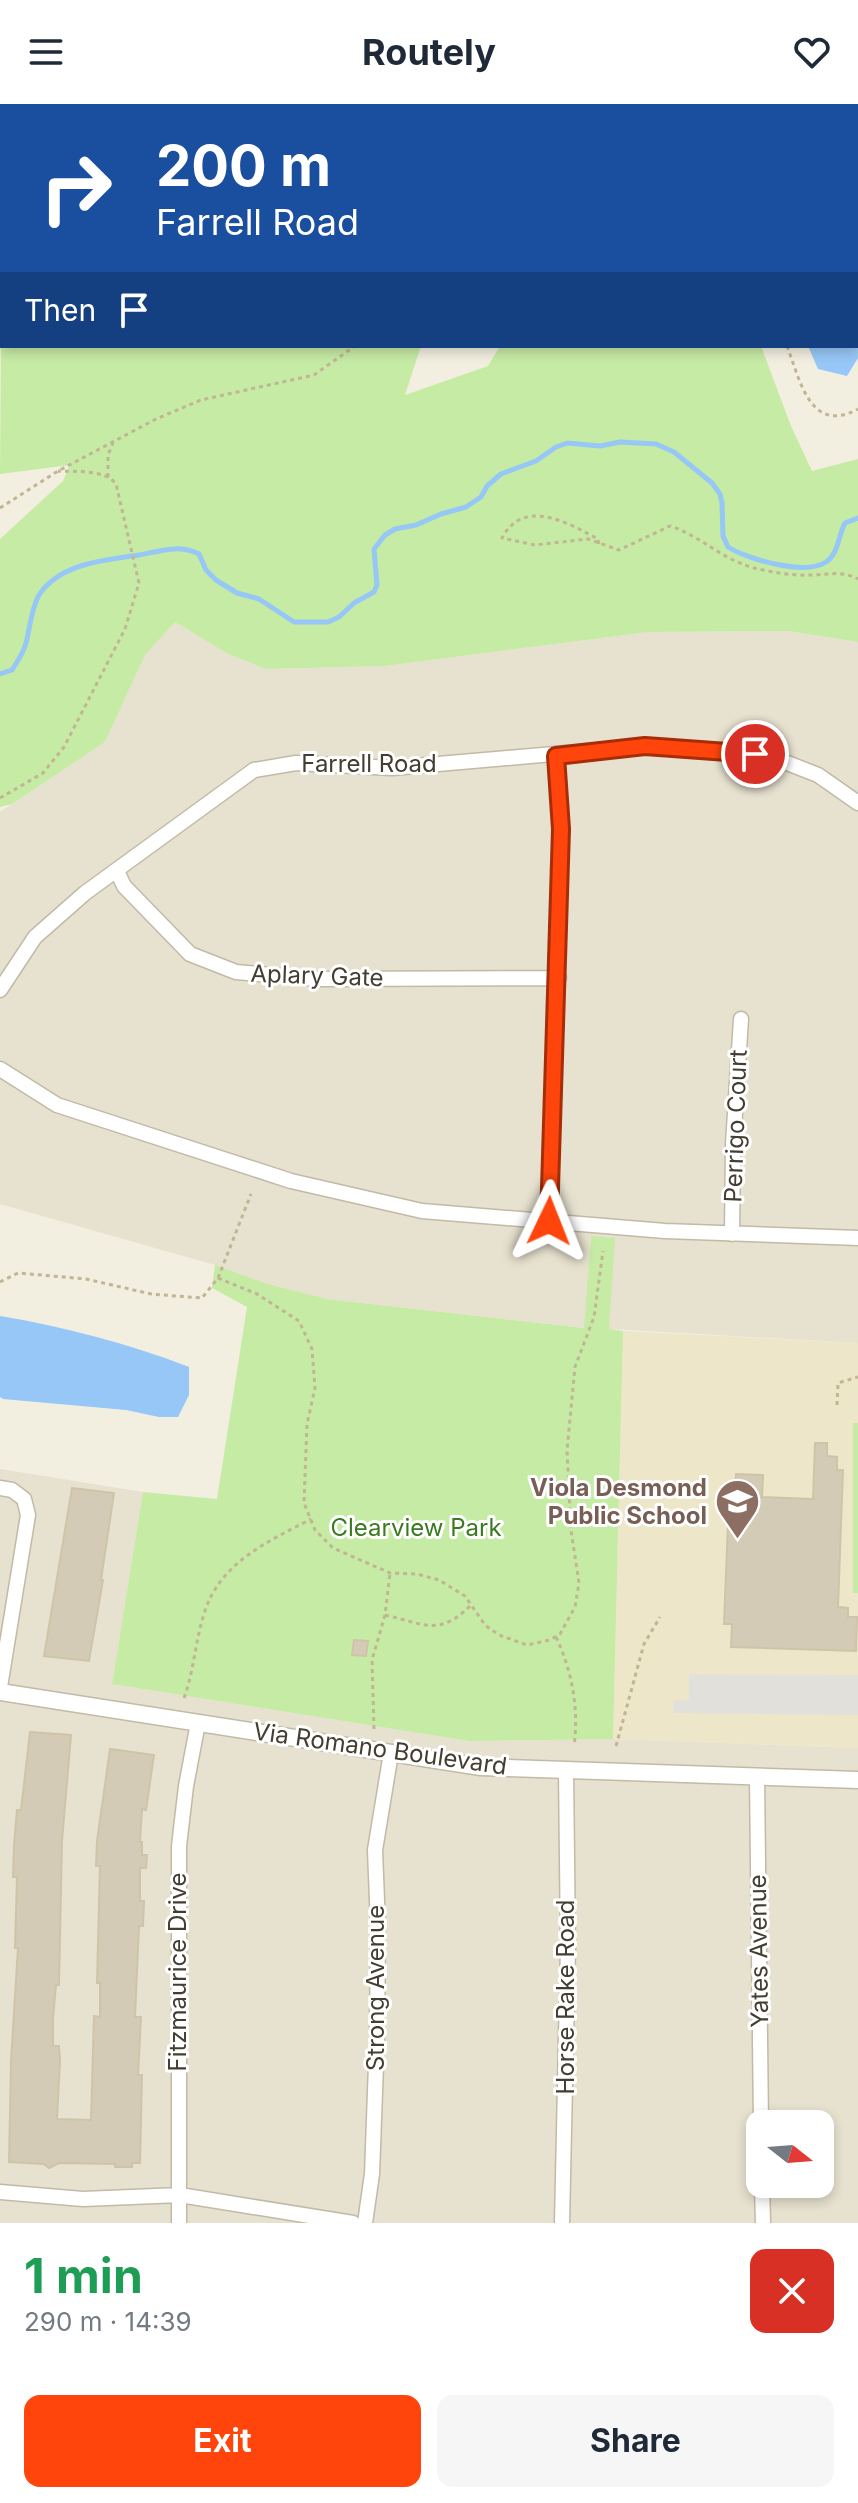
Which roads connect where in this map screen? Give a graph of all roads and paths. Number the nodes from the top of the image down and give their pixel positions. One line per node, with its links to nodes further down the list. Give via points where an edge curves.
1 (352, 348): 4 (path, via 314,375 201,400)
2 (788, 348): 3 (path, via 820,413 846,416)
3 (858, 409)
4 (114, 442): 5 (path); 6 (path)
5 (58, 471): 6 (path); 7 (path)
6 (108, 477): 11 (path, via 116,484 137,565 137,592 125,629 73,732 43,773)
7 (0, 508)
8 (599, 544): 8 (path, via 588,539 535,545 502,538 525,516 545,516 580,529); 9 (path, via 619,550 670,526 727,559 754,568 808,576 839,572)
9 (858, 579)
10 (556, 756): 12 (street, Farrell Road, via 645,746 755,754 818,775); 13 (street, Farrell Road, via 392,768 296,763 254,770); 14 (street, via 561,829)
11 (0, 798)
12 (858, 803)
13 (117, 871): 14 (street, Aplary Gate, via 124,886 190,954 236,972 318,979); 15 (street, Farrell Road, via 35,937)
14 (559, 978): 19 (street)
15 (0, 990)
16 (741, 1019): 20 (street, Perrigo Court)
17 (0, 1069): 19 (street, via 57,1105 291,1181 422,1211)
18 (251, 1194): 23 (path)
19 (549, 1221): 20 (street)
20 (732, 1234): 21 (street)
21 (858, 1238)
22 (603, 1251): 33 (path, via 594,1317 575,1367 567,1450 579,1583 575,1607)
23 (218, 1278): 24 (path, via 202,1298 18,1273); 28 (path, via 257,1294 299,1321 312,1349 315,1388 307,1424 304,1503)
24 (0, 1282)
25 (858, 1377): 26 (path, via 838,1383)
26 (837, 1405)
27 (0, 1488): 34 (street, via 24,1499 28,1515)
28 (311, 1519): 29 (path, via 333,1548); 35 (path, via 239,1559 220,1581 204,1612)
29 (390, 1573): 30 (path, via 439,1580); 31 (path)
30 (471, 1605): 31 (path, via 443,1626); 33 (path, via 485,1625 515,1642 527,1645)
31 (385, 1615): 37 (path, via 372,1660)
32 (660, 1617): 39 (path, via 644,1644)
33 (556, 1637): 38 (path, via 574,1693)
34 (0, 1690): 36 (street, Via Romano Boulevard)
35 (184, 1698)
36 (198, 1723): 40 (street, Via Romano Boulevard); 46 (street, Fitzmaurice Drive, via 179,1846)
37 (374, 1729)
38 (574, 1746)
39 (616, 1746)
40 (391, 1753): 41 (street, Via Romano Boulevard, via 481,1767); 50 (street, Strong Avenue, via 375,1850 377,2037)
41 (566, 1771): 42 (street, Via Romano Boulevard); 51 (street, Horse Rake Road)
42 (757, 1777): 43 (street, Via Romano Boulevard); 44 (street, Yates Avenue)
43 (858, 1780)
44 (761, 2110)
45 (0, 2192): 46 (street, via 83,2199)
46 (180, 2195): 48 (street, Fitzmaurice Drive); 49 (street)
47 (762, 2198): 52 (street)
48 (179, 2223)
49 (353, 2223)
50 (365, 2223)
51 (562, 2223)
52 (763, 2223)

